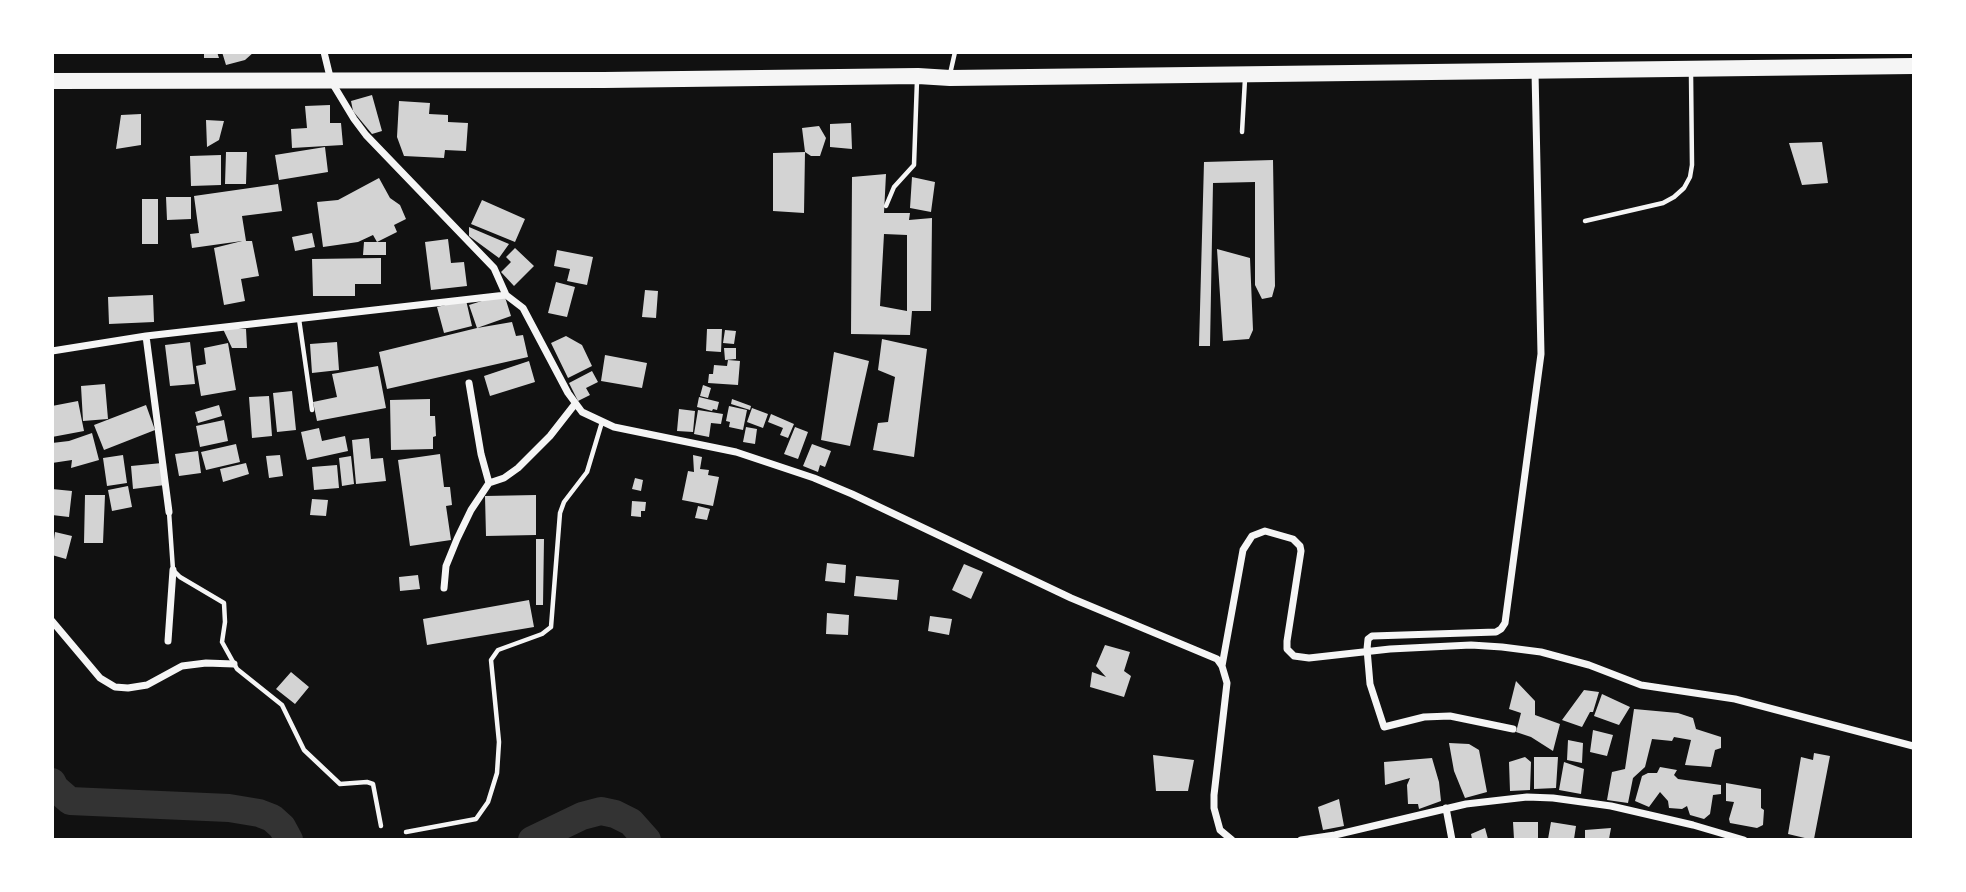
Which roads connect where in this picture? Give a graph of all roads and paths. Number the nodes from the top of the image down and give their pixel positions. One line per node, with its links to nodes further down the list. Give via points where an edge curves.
1 (324, 52): 10 (street)
2 (955, 52): 8 (lane)
3 (1913, 66): 4 (highway)
4 (1691, 69): 5 (highway); 13 (lane, via 1692,165 1684,188 1663,203)
5 (1535, 72): 6 (highway); 28 (street, via 1541,354 1505,623 1496,632 1375,636)
6 (1245, 75): 8 (highway); 11 (lane)
7 (918, 76): 8 (highway); 10 (highway); 12 (lane, via 914,165 894,187)
8 (950, 78)
9 (52, 81): 10 (highway)
10 (331, 81): 14 (street, via 366,135 494,268)
11 (1242, 132)
12 (886, 206)
13 (1585, 221)
14 (506, 295): 15 (street); 19 (street, via 523,308)
15 (299, 319): 16 (street); 20 (lane)
16 (146, 336): 17 (street); 23 (street)
17 (52, 351)
18 (469, 383): 22 (street)
19 (575, 404): 21 (street); 22 (street, via 518,468)
20 (312, 410)
21 (602, 422): 30 (street, via 736,452 814,478 1071,598 1210,656); 35 (lane, via 587,472 561,508 551,627 498,650 491,660 499,742 497,773 488,802 476,819)
22 (489, 482): 25 (street, via 457,540 446,566)
23 (169, 512): 24 (lane)
24 (173, 570): 27 (street); 29 (lane, via 224,603 222,642)
25 (444, 588)
26 (52, 621): 29 (street, via 100,678 115,687 147,685 182,666)
27 (168, 641)
28 (1367, 647): 30 (street, via 1308,658 1290,653 1287,641 1300,546 1293,539 1265,531 1252,536 1243,551); 31 (street, via 1370,684 1384,727 1450,716); 32 (street, via 1471,645 1541,652 1641,685 1735,699)
29 (234, 664): 34 (lane, via 282,705 304,750 341,784 373,784)
30 (1223, 666): 36 (street, via 1227,683 1214,795 1220,830)
31 (1513, 729)
32 (1913, 746)
33 (1446, 808): 37 (street); 38 (street); 39 (street, via 1553,798 1611,806)
34 (381, 826)
35 (406, 832)
36 (1232, 839)
37 (1301, 839)
38 (1452, 839)
39 (1744, 839)

